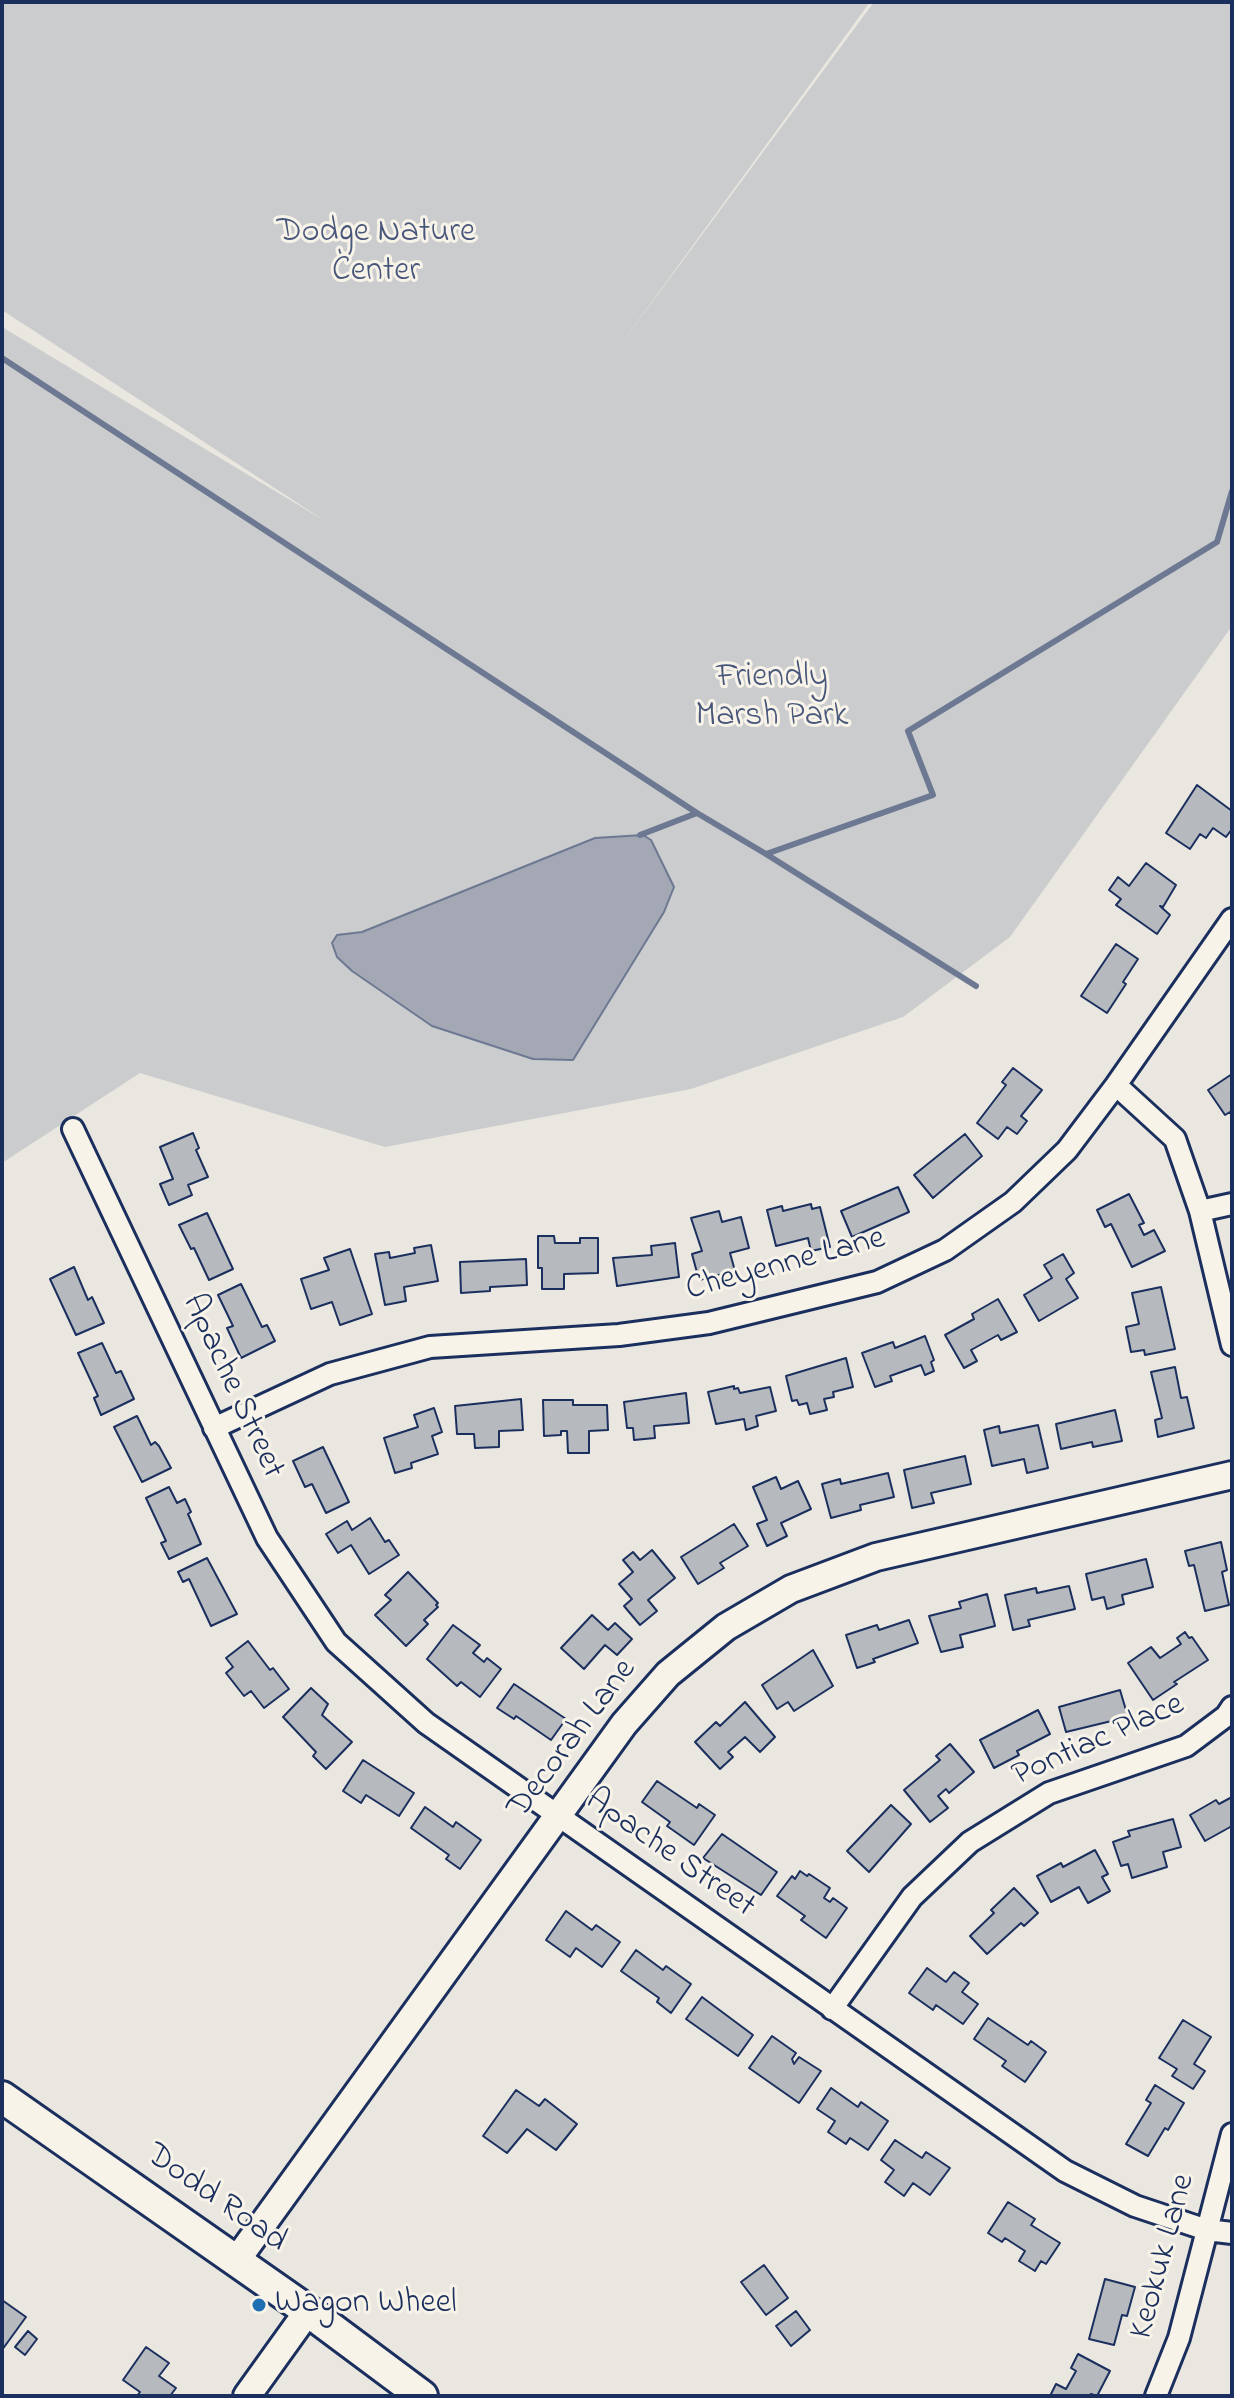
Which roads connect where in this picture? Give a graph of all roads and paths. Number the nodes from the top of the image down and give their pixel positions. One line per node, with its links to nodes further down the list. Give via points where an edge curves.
1 (1232, 919): 2 (street, Cheyenne Lane)
2 (1116, 1085): 5 (street, via 1175,1139); 7 (street, Cheyenne Lane, via 1067,1150 1013,1202 945,1250 877,1282 709,1323 619,1335 430,1347 330,1374)
3 (73, 1129): 7 (street, Apache Street)
4 (1232, 1204): 5 (street)
5 (1200, 1211): 6 (street)
6 (1232, 1345)
7 (214, 1428): 10 (street, Apache Street, via 267,1538 336,1642 426,1723)
8 (1232, 1475): 10 (street, Decorah Lane, via 876,1557 791,1589 726,1627 668,1674 624,1724)
9 (1232, 1707): 11 (street, Pontiac Place, via 1186,1746 1049,1793 970,1842 912,1897)
10 (559, 1817): 11 (street, Apache Street); 16 (street, Decorah Lane)
11 (832, 2009): 14 (street, Apache Street, via 1065,2171 1135,2206)
12 (2, 2097): 16 (main road, Dodd Road)
13 (1232, 2134): 14 (street, Keokuk Lane)
14 (1207, 2230): 15 (street, Apache Street); 20 (street, Keokuk Lane, via 1179,2338)
15 (1232, 2233)
16 (236, 2261): 17 (main road, Dodd Road)
17 (308, 2311): 18 (street); 19 (main road, Dodd Road)
18 (247, 2396)
19 (422, 2396)
20 (1156, 2396)

